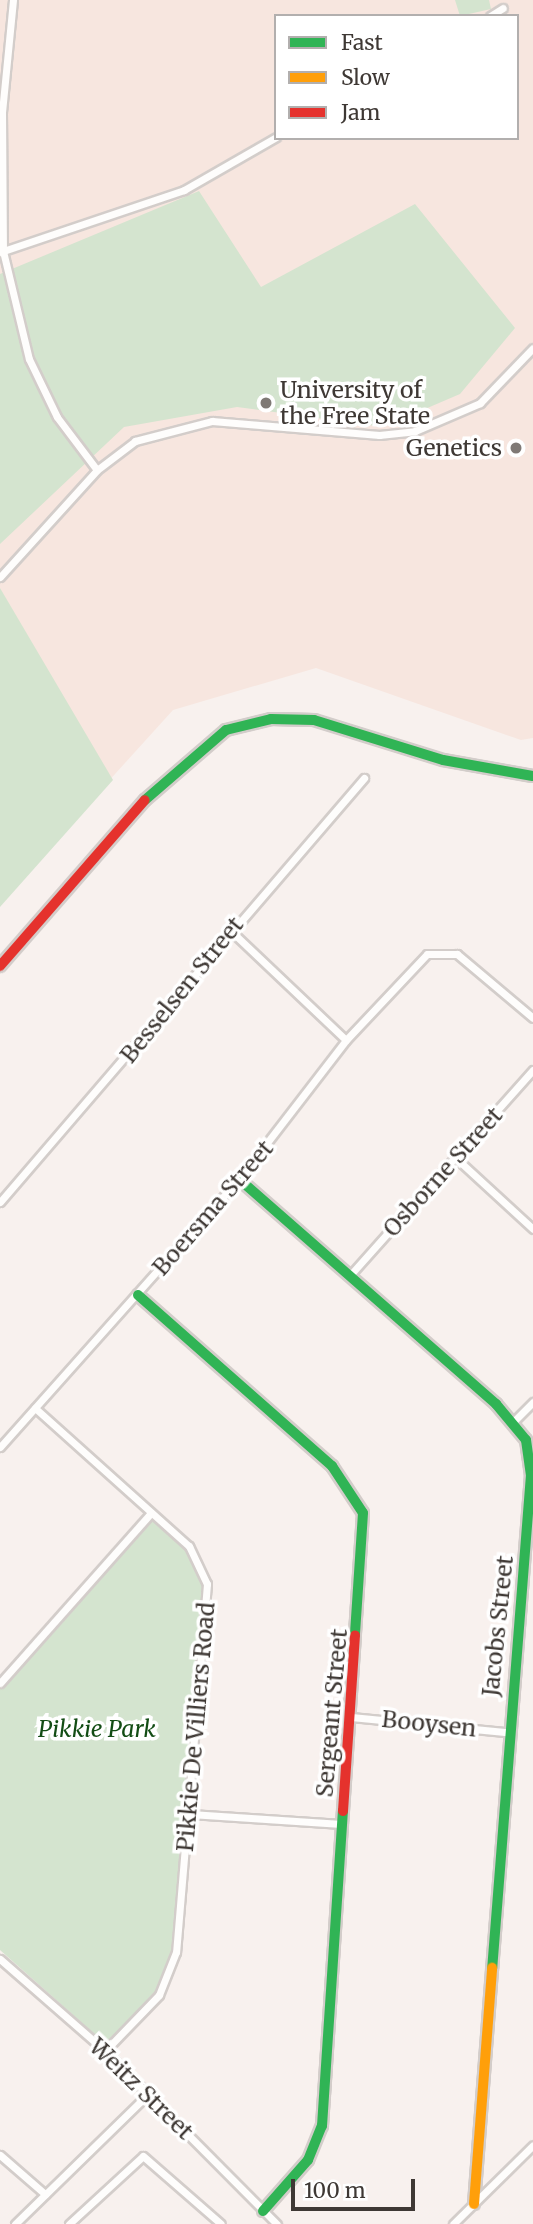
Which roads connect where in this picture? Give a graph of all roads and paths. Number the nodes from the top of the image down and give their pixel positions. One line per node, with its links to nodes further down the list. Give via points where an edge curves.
1 (13, 0): 5 (street, via 2,112)
2 (503, 8): 3 (street)
3 (493, 14)
4 (274, 138): 5 (street, via 184,190)
5 (1, 252): 7 (street, via 16,320 44,394)
6 (533, 348): 7 (street, via 480,403 415,431 379,436 212,421 135,441)
7 (97, 470): 8 (street)
8 (0, 578)
9 (533, 777): 12 (street, via 443,760 314,720 271,719 226,730 165,776)
10 (363, 779): 11 (street, Besselsen Street)
11 (231, 931): 14 (street); 18 (street, Besselsen Street, via 180,998)
12 (0, 966)
13 (533, 1018): 14 (street, Boersma Street, via 457,954 437,950 418,963)
14 (346, 1040): 17 (street, Boersma Street)
15 (533, 1070): 16 (street, Osborne Street)
16 (458, 1160): 19 (street); 20 (street, Osborne Street)
17 (239, 1179): 20 (street, Jacobs Street); 21 (street, Boersma Street)
18 (0, 1202)
19 (533, 1228)
20 (352, 1273): 24 (street, Jacobs Street)
21 (138, 1295): 23 (street, Boersma Street); 29 (street, Sergeant Street, via 322,1457 358,1500 365,1529)
22 (533, 1402): 24 (street)
23 (35, 1408): 25 (street, Boersma Street); 26 (street, Pikkie De Villiers Road)
24 (514, 1420): 27 (street, Jacobs Street, via 529,1457)
25 (0, 1447)
26 (151, 1513): 28 (street); 31 (street, Pikkie De Villiers Road, via 189,1546 207,1584)
27 (530, 1525): 30 (street, Jacobs Street)
28 (0, 1683)
29 (352, 1717): 30 (street, Booysen); 32 (street, Sergeant Street)
30 (506, 1732): 38 (street, Jacobs Street)
31 (190, 1814): 32 (street); 34 (street, Pikkie De Villiers Road, via 171,1969 159,1995)
32 (342, 1824): 42 (street, Sergeant Street, via 323,2126 307,2160)
33 (0, 1959): 34 (street, Weitz Street)
34 (105, 2051): 35 (street, Weitz Street)
35 (148, 2094): 40 (street); 42 (street, Weitz Street)
36 (533, 2145): 39 (street)
37 (0, 2155): 40 (street)
38 (474, 2168): 39 (street); 41 (street, Jacobs Street)
39 (492, 2185): 41 (street)
40 (45, 2194): 44 (street)
41 (474, 2204): 48 (street)
42 (263, 2211): 47 (street, Weitz Street)
43 (211, 2221): 45 (street, via 163,2168 138,2156); 46 (street)
44 (15, 2224)
45 (69, 2224)
46 (221, 2224)
47 (277, 2224)
48 (453, 2224)

